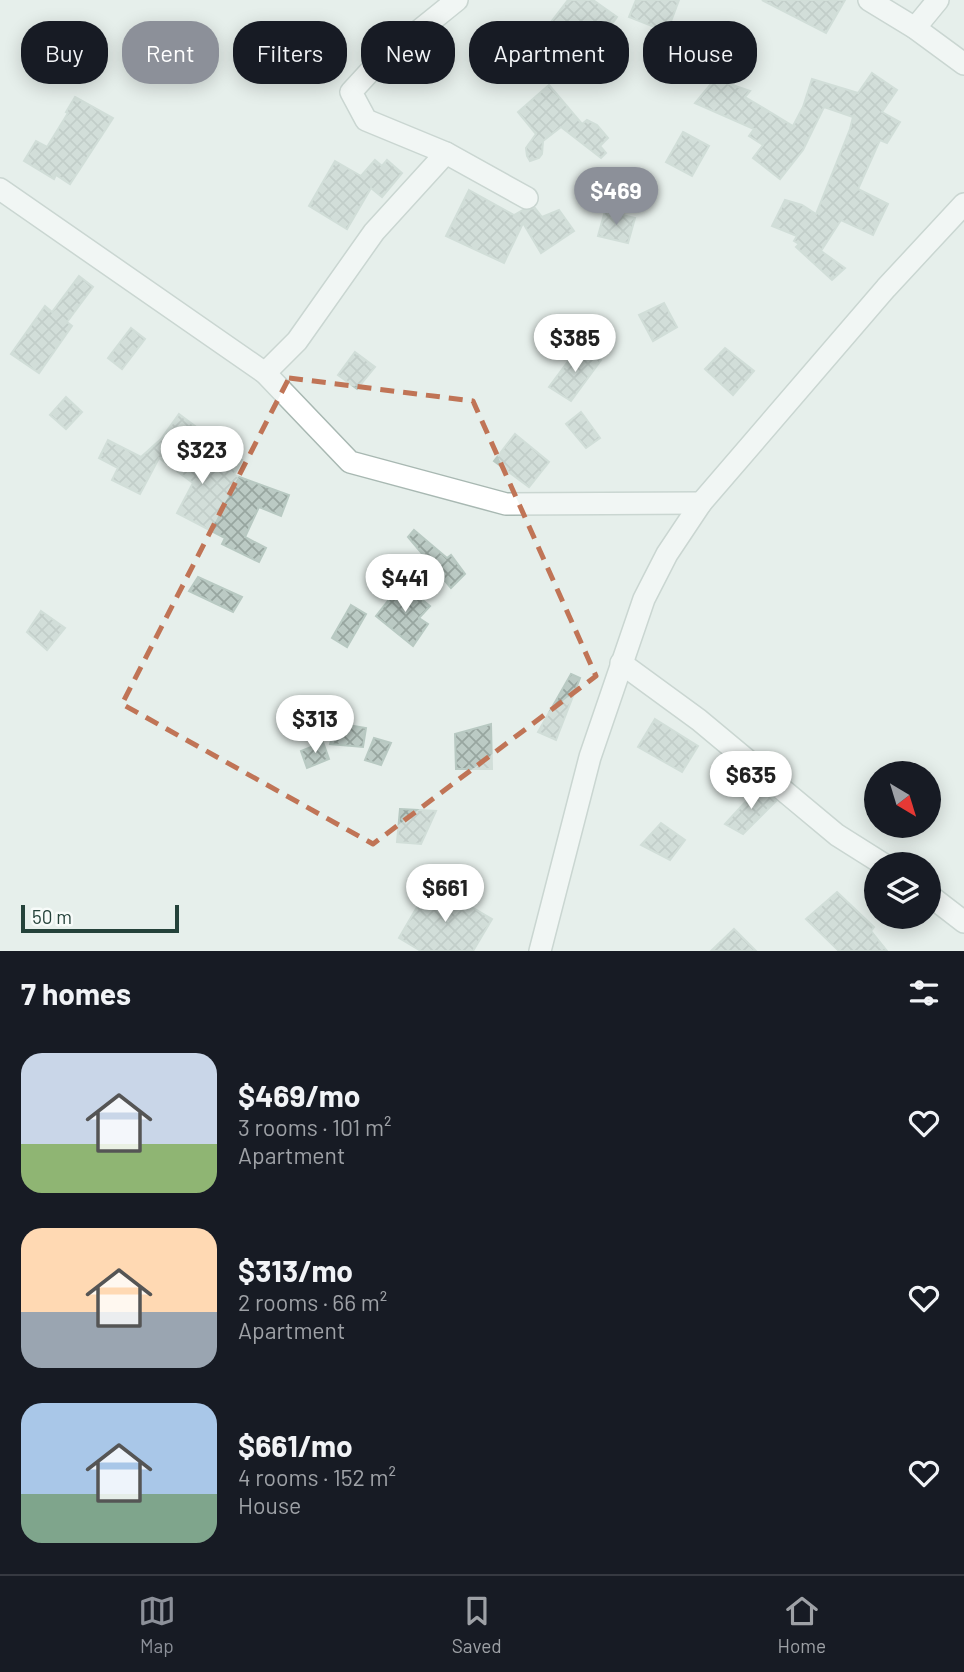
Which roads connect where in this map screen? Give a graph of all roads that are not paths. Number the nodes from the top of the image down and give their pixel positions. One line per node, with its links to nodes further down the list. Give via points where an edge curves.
1 (457, 0): 6 (street, via 374,67 351,92 366,120)
2 (869, 0): 4 (street)
3 (938, 0): 4 (street)
4 (915, 28): 5 (street)
5 (964, 64)
6 (446, 153): 8 (street); 10 (street, via 374,232 297,341)
7 (0, 189): 10 (street)
8 (527, 198)
9 (964, 204): 11 (street)
10 (265, 373): 11 (street, via 349,462 506,504)
11 (701, 503): 12 (street, via 644,599)
12 (621, 663): 13 (street); 16 (street, via 590,757)
13 (864, 852)
14 (941, 904): 15 (street)
15 (964, 922)
16 (540, 951)

